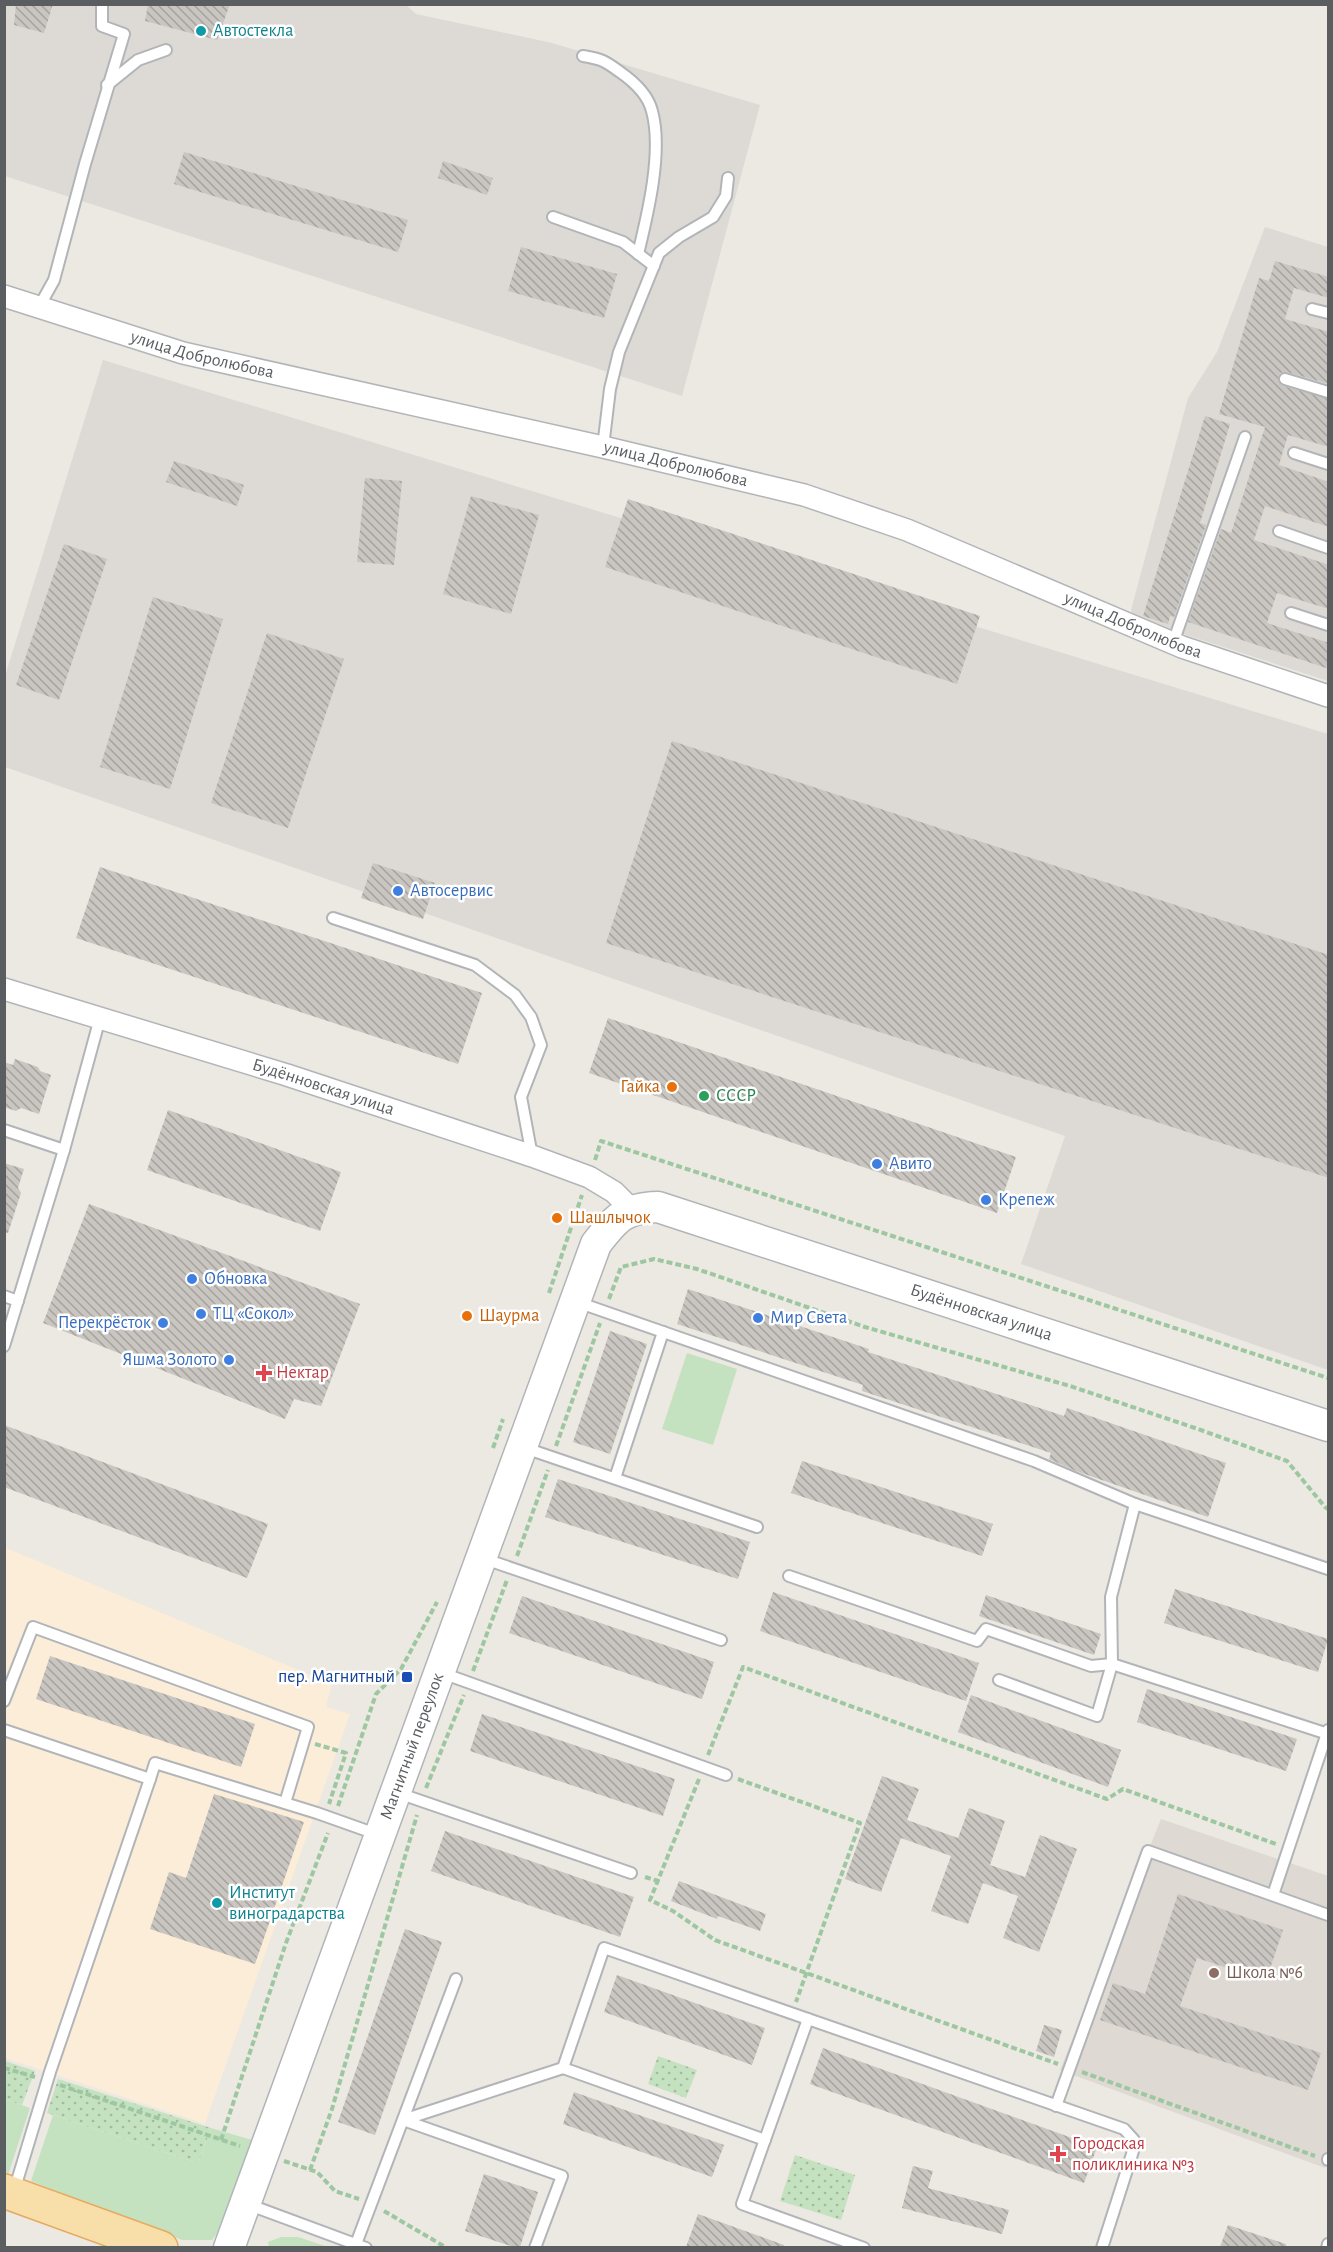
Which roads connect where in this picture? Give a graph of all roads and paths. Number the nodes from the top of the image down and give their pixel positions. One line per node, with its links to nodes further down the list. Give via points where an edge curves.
1 (102, 4): 4 (lane, via 102,26 124,34)
2 (166, 50): 4 (lane, via 138,60)
3 (583, 56): 7 (lane, via 602,59 634,82 652,109 652,193)
4 (107, 86): 10 (lane, via 54,280)
5 (728, 178): 8 (lane, via 726,196 713,217 659,253)
6 (553, 217): 7 (lane, via 623,242)
7 (638, 254): 8 (lane)
8 (654, 266): 16 (lane, via 618,352)
9 (4, 296): 10 (street, улица Добролюбова)
10 (39, 307): 16 (street, улица Добролюбова, via 183,353)
11 (1312, 309): 12 (lane)
12 (1329, 313)
13 (1285, 379): 14 (lane)
14 (1329, 392)
15 (1245, 437): 23 (lane)
16 (603, 447): 23 (street, улица Добролюбова, via 804,495 886,523)
17 (1294, 453): 18 (lane)
18 (1329, 464)
19 (1279, 531): 20 (lane)
20 (1329, 548)
21 (1291, 613): 22 (lane)
22 (1329, 625)
23 (1173, 643): 24 (street, улица Добролюбова)
24 (1329, 696)
25 (333, 918): 30 (lane, via 475,965 515,995 531,1017 542,1045 520,1097)
26 (4, 989): 27 (street, Будённовская улица)
27 (100, 1018): 29 (lane); 30 (street, Будённовская улица)
28 (4, 1130): 29 (lane)
29 (64, 1150): 33 (lane)
30 (532, 1156): 31 (street, Будённовская улица, via 589,1177 614,1192)
31 (632, 1210): 34 (main road, Магнитный переулок, via 614,1221 596,1244); 38 (main road, Будённовская улица, via 658,1207)
32 (4, 1296): 33 (lane)
33 (18, 1301): 37 (lane)
34 (575, 1302): 35 (lane); 39 (main road, Магнитный переулок)
35 (604, 1312): 36 (lane); 40 (path); 43 (path, via 621,1267 654,1259 698,1269 865,1327 1070,1386 1287,1461)
36 (663, 1332): 41 (lane); 42 (lane, via 1034,1461)
37 (4, 1346)
38 (1329, 1426)
39 (522, 1446): 40 (lane); 45 (main road, Магнитный переулок)
40 (552, 1457): 41 (lane); 46 (path)
41 (615, 1478): 44 (lane)
42 (1135, 1504): 47 (lane); 50 (lane, via 1111,1597)
43 (1329, 1509)
44 (757, 1527)
45 (481, 1558): 46 (lane); 51 (main road, Магнитный переулок)
46 (512, 1568): 49 (lane); 53 (path)
47 (1329, 1569)
48 (789, 1576): 50 (lane, via 977,1641 986,1629 1091,1666)
49 (721, 1640)
50 (1112, 1664): 52 (lane, via 1097,1716); 56 (lane)
51 (439, 1672): 53 (lane); 61 (main road, Магнитный переулок)
52 (999, 1680)
53 (468, 1683): 58 (lane); 61 (path)
54 (4, 1701): 57 (lane, via 33,1627 308,1727)
55 (4, 1730): 60 (lane)
56 (1328, 1733): 65 (lane)
57 (306, 1741): 62 (lane); 63 (path, via 346,1753)
58 (704, 1767): 59 (lane); 65 (path, via 743,1667 1107,1799 1123,1788); 69 (path, via 650,1900 715,1940)
59 (726, 1775): 69 (path, via 860,1823)
60 (150, 1779): 62 (lane, via 155,1763); 76 (lane)
61 (408, 1797): 64 (main road, Магнитный переулок); 66 (lane); 82 (path, via 332,2109)
62 (285, 1803): 63 (lane)
63 (325, 1816): 64 (lane)
64 (379, 1835): 80 (main road, Магнитный переулок)
65 (1288, 1849): 67 (lane)
66 (630, 1873)
67 (1272, 1895): 68 (lane); 75 (lane, via 1148,1851)
68 (1329, 1915)
69 (807, 1973): 71 (path); 75 (path)
70 (456, 1979): 78 (lane)
71 (792, 2013): 72 (lane); 74 (lane, via 604,1948)
72 (808, 2019): 77 (lane); 79 (lane)
73 (4, 2068): 76 (path)
74 (563, 2068): 78 (lane); 79 (lane)
75 (1070, 2068): 77 (lane); 81 (path)
76 (48, 2081): 80 (path); 83 (lane)
77 (1056, 2106): 93 (lane, via 1124,2129 1134,2140)
78 (403, 2120): 85 (lane); 91 (lane, via 562,2176)
79 (765, 2140): 92 (lane, via 742,2204)
80 (262, 2154): 82 (path); 84 (main road, Магнитный переулок)
81 (1328, 2160)
82 (310, 2170): 85 (path, via 335,2191)
83 (7, 2198): 87 (main road); 88 (main road)
84 (245, 2203): 86 (lane); 89 (main road, Магнитный переулок)
85 (372, 2203): 86 (lane); 90 (path)
86 (361, 2246)
87 (111, 2247)
88 (161, 2247)
89 (230, 2247)
90 (447, 2247)
91 (536, 2247)
92 (864, 2247)
93 (1102, 2247)

